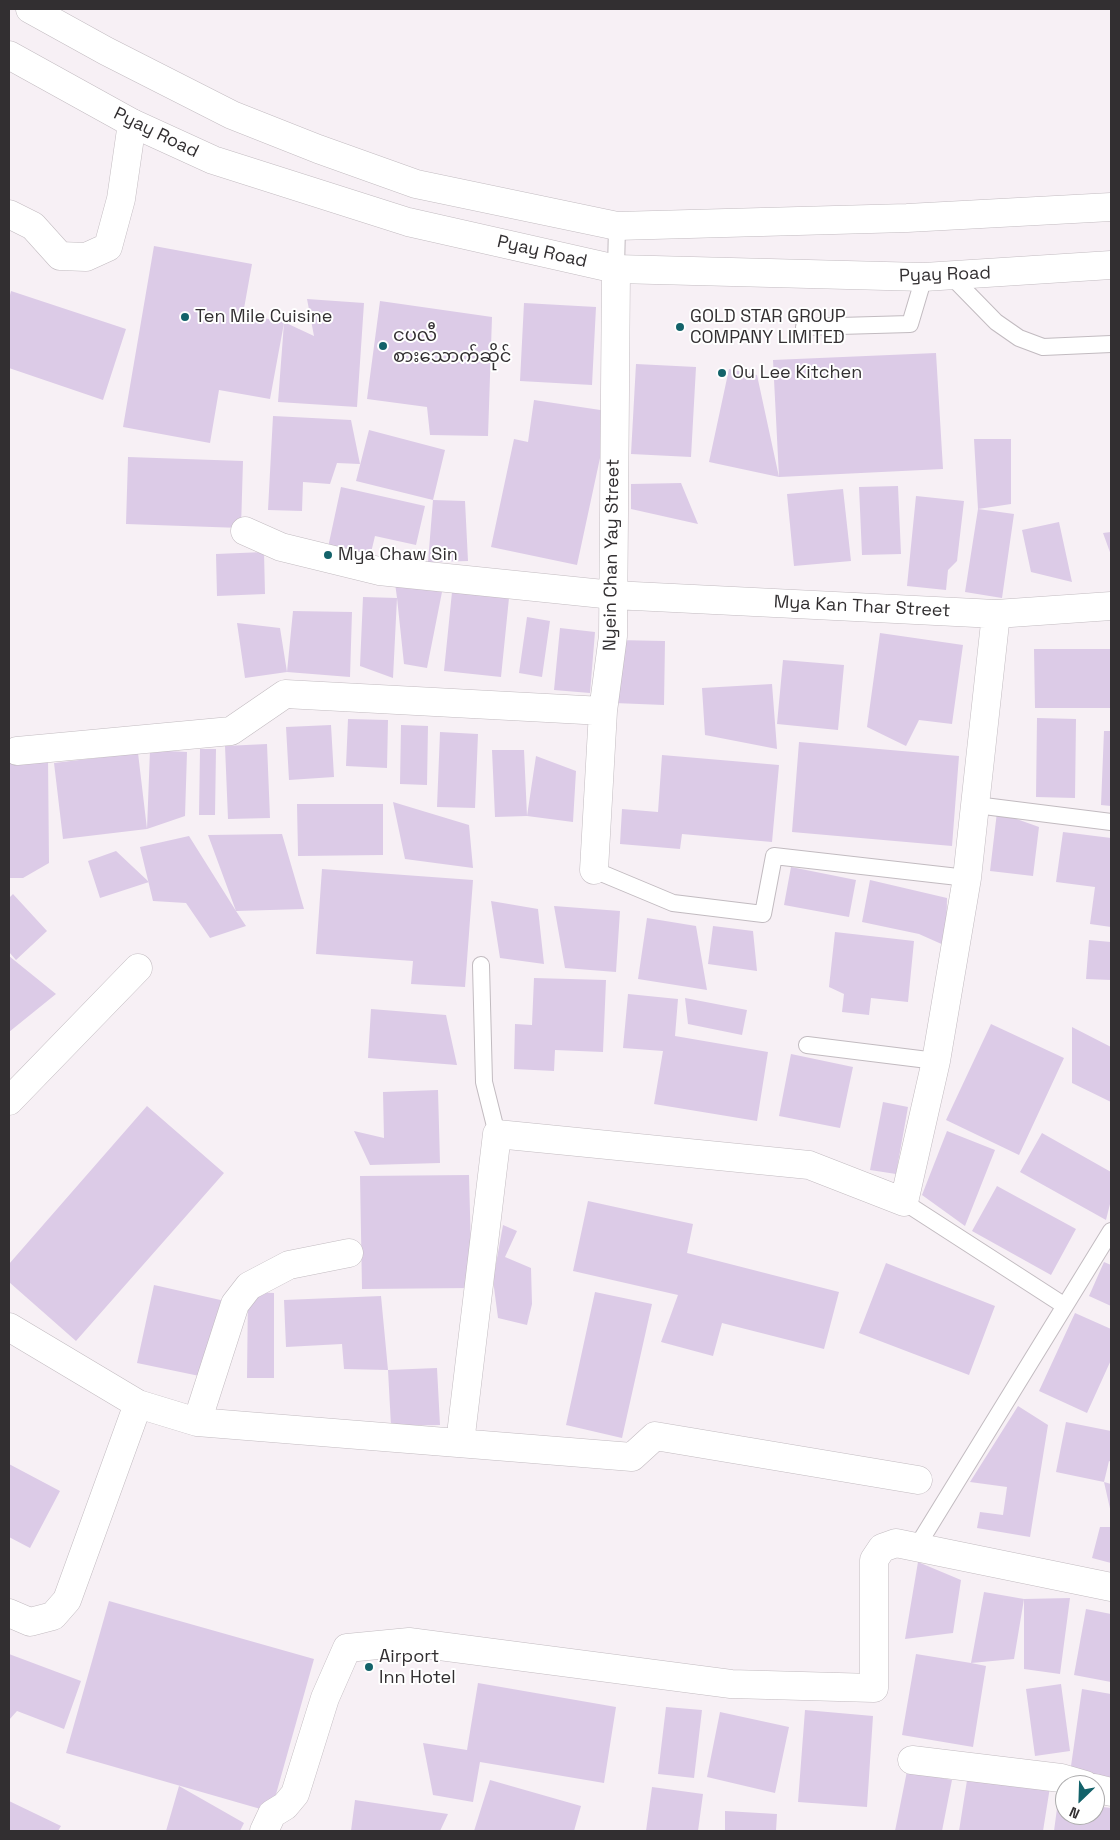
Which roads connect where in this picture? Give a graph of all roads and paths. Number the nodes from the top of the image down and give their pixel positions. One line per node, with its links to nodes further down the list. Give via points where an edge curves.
1 (30, 9): 6 (main road, via 232,115 318,149 416,184)
2 (9, 55): 3 (main road, Pyay Road)
3 (132, 123): 5 (main road, via 121,199 108,247 86,257 60,256 33,226); 8 (main road, Pyay Road, via 213,160 408,222)
4 (1111, 207): 6 (main road, via 907,218)
5 (9, 214)
6 (617, 226): 8 (lane)
7 (1111, 265): 9 (main road, Pyay Road)
8 (616, 269): 10 (main road, Pyay Road); 14 (main road, Nyein Chan Yay Street)
9 (951, 276): 10 (main road, Pyay Road); 12 (lane, via 996,322 1019,338 1043,347)
10 (924, 278): 11 (lane, via 910,324)
11 (804, 326)
12 (1111, 344)
13 (245, 531): 14 (main road, Mya Kan Thar Street, via 281,547 378,571)
14 (613, 596): 16 (main road, Mya Kan Thar Street); 17 (main road, Nyein Chan Yay Street, via 613,636)
15 (1111, 606): 16 (main road, Mya Kan Thar Street)
16 (996, 614): 19 (main road)
17 (603, 711): 18 (main road, via 285,694 231,731); 21 (main road, Nyein Chan Yay Street)
18 (18, 751)
19 (976, 805): 20 (lane); 22 (main road)
20 (1111, 822)
21 (594, 870): 22 (lane, via 673,903 763,914 774,856)
22 (967, 878): 26 (main road)
23 (481, 965): 28 (lane, via 484,1082)
24 (138, 968): 27 (main road)
25 (807, 1045): 26 (lane)
26 (936, 1061): 29 (main road)
27 (9, 1101)
28 (496, 1134): 29 (main road, via 809,1165); 36 (main road)
29 (904, 1202): 32 (lane)
30 (1111, 1231): 32 (lane)
31 (349, 1253): 35 (main road, via 289,1265 249,1286 235,1304)
32 (1065, 1306): 38 (lane)
33 (9, 1327): 34 (main road)
34 (138, 1404): 35 (main road); 40 (main road, via 67,1600 53,1616 30,1622)
35 (197, 1422): 36 (main road)
36 (460, 1443): 37 (main road, via 632,1457 655,1436)
37 (918, 1480)
38 (916, 1548): 39 (main road); 43 (main road, via 896,1543 882,1548 874,1560 874,1688 731,1684 409,1642 347,1648 325,1698 295,1794 272,1814)
39 (1111, 1587)
40 (9, 1612)
41 (912, 1760): 42 (main road)
42 (1055, 1777)
43 (264, 1831)

